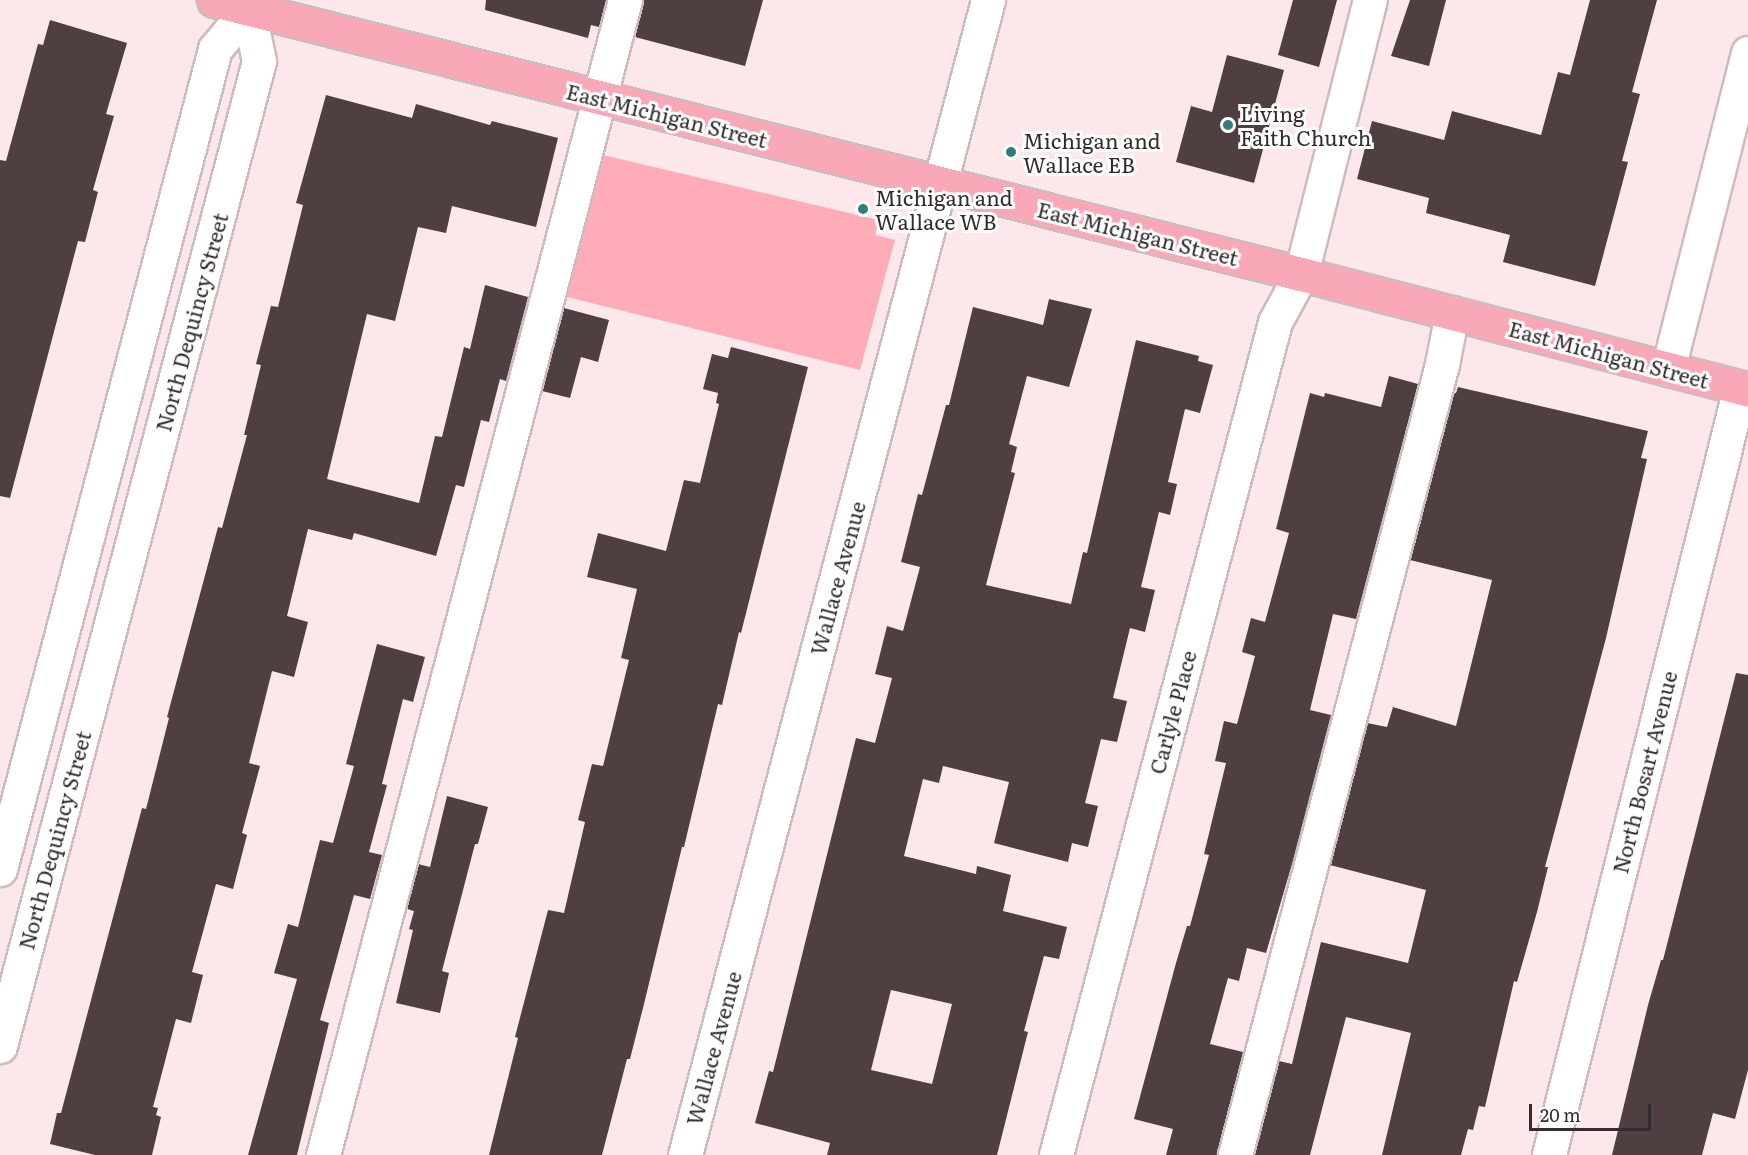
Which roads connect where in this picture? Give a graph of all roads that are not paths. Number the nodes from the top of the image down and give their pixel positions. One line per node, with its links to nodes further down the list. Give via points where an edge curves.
1 (214, 0): 5 (main road, East Michigan Street)
2 (624, 0): 7 (street)
3 (988, 0): 8 (street, Wallace Avenue)
4 (1370, 0): 9 (street, Carlyle Place)
5 (249, 4): 7 (main road, East Michigan Street); 13 (street, via 215,50); 14 (street, North Dequincy Street, via 259,61)
6 (1748, 53): 11 (street)
7 (600, 98): 8 (main road, East Michigan Street); 17 (street)
8 (942, 184): 9 (main road, East Michigan Street); 18 (street, Wallace Avenue)
9 (1301, 274): 10 (main road, East Michigan Street); 19 (street, Carlyle Place, via 1275,322)
10 (1452, 314): 11 (main road, East Michigan Street); 20 (street)
11 (1668, 369): 12 (main road, East Michigan Street)
12 (1744, 389): 21 (street, North Bosart Avenue)
13 (65, 623): 14 (street); 15 (street)
14 (108, 634): 16 (street, North Dequincy Street)
15 (0, 869)
16 (0, 1046)
17 (323, 1155)
18 (685, 1155)
19 (1056, 1155)
20 (1234, 1155)
21 (1549, 1155)

